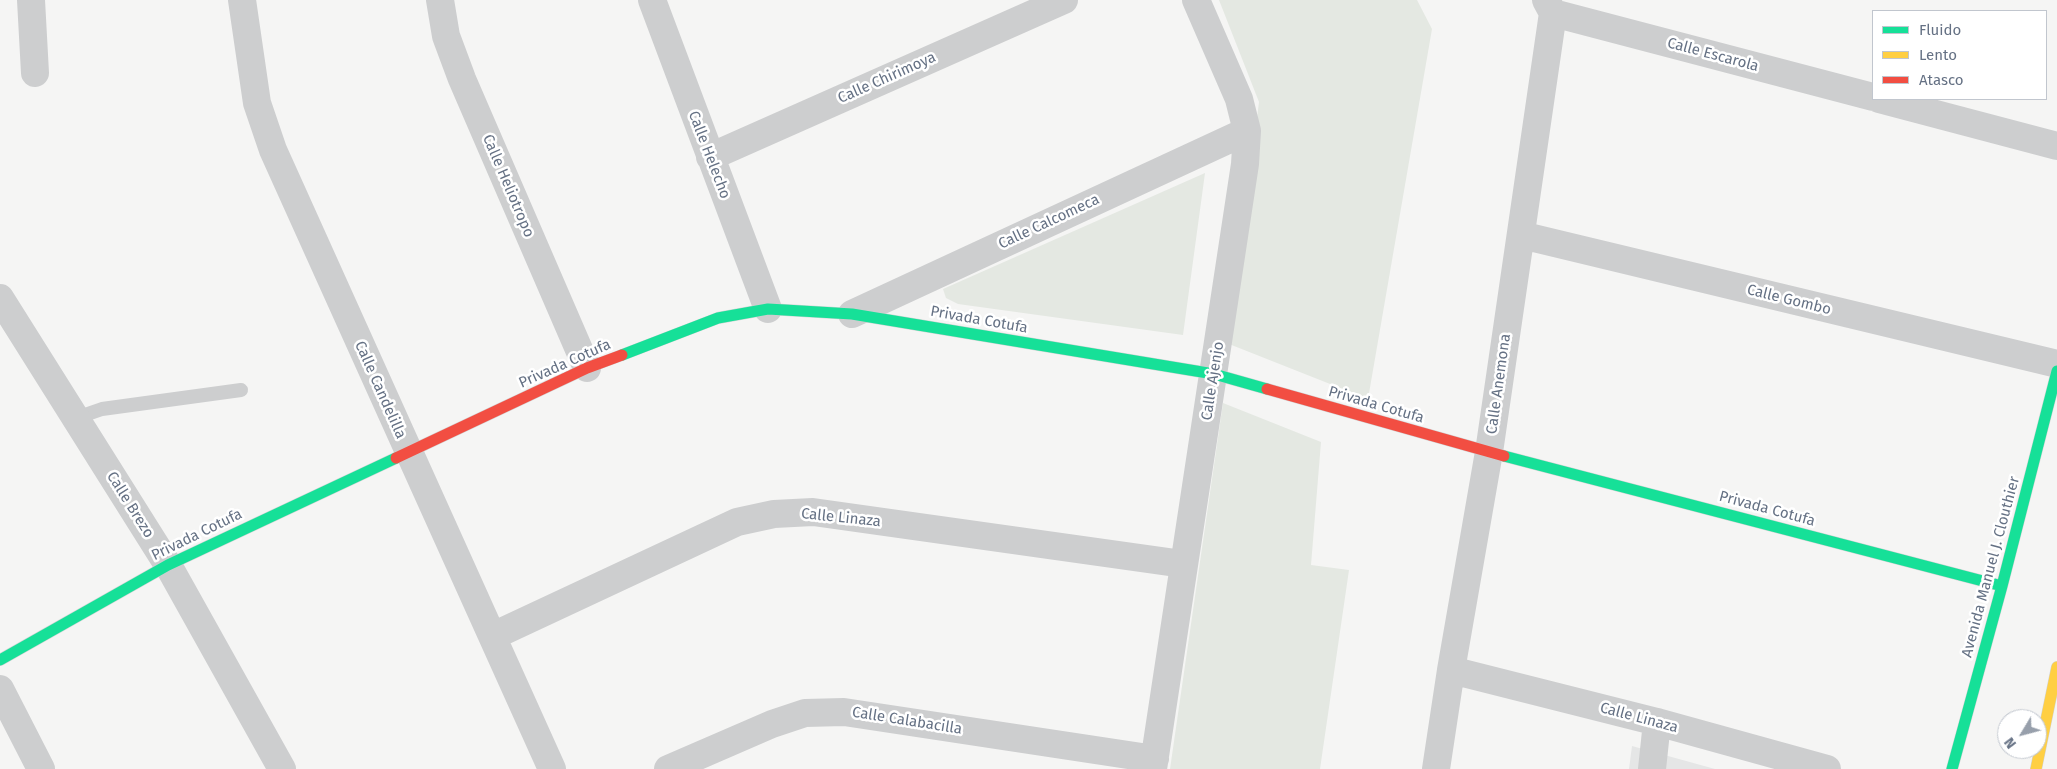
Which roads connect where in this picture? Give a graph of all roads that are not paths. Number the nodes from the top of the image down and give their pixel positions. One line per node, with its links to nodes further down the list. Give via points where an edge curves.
1 (31, 0): 8 (street)
2 (242, 0): 24 (street, Calle Candelilla, via 257,102 273,150)
3 (440, 0): 19 (street, Calle Heliotropo, via 446,36 462,79)
4 (652, 0): 13 (street, Calle Helecho)
5 (1064, 0): 13 (street, Calle Chirimoya)
6 (1196, 0): 11 (street, Calle Ajenjo, via 1239,99)
7 (1550, 6): 9 (street, Calle Escarola); 14 (street, Calle Anemona)
8 (35, 73)
9 (1872, 97)
10 (1883, 100): 12 (street)
11 (1247, 131): 17 (street, Calle Calcomeca); 21 (street, Calle Ajenjo)
12 (2057, 146)
13 (710, 157): 16 (street, Calle Helecho)
14 (1521, 235): 18 (street, Calle Gombo); 25 (street, Calle Anemona)
15 (0, 298): 23 (street, Calle Brezo)
16 (768, 308): 17 (street, Privada Cotufa); 19 (street, Privada Cotufa, via 718,318)
17 (852, 314): 21 (street, Privada Cotufa)
18 (2057, 364)
19 (587, 368): 24 (street, Privada Cotufa)
20 (2057, 371): 28 (street, Avenida Manuel J. Clouthier)
21 (1214, 374): 25 (street, Privada Cotufa); 26 (street, Calle Ajenjo)
22 (241, 390): 23 (lane, via 102,409)
23 (76, 418): 27 (street, Calle Brezo)
24 (407, 452): 27 (street, Privada Cotufa); 29 (street, Calle Candelilla)
25 (1489, 452): 28 (street, Privada Cotufa); 32 (street, Calle Anemona)
26 (1183, 564): 29 (street, Calle Linaza, via 813,512 774,514 737,522); 35 (street, Calle Ajenjo)
27 (168, 565): 30 (street, Privada Cotufa); 37 (street, Calle Brezo)
28 (2002, 586): 43 (street, Avenida Manuel J. Clouthier)
29 (493, 636): 38 (street, Calle Candelilla)
30 (0, 660)
31 (2057, 667): 44 (street)
32 (1451, 670): 34 (street, Calle Linaza); 40 (street, Calle Anemona)
33 (0, 689): 36 (street)
34 (1657, 722): 41 (street); 42 (street, Calle Linaza)
35 (1154, 764): 39 (street, Calle Calabacilla, via 844,712 804,713)
36 (41, 769)
37 (282, 769)
38 (552, 769)
39 (668, 769)
40 (1436, 769)
41 (1652, 769)
42 (1827, 769)
43 (1952, 769)
44 (2036, 769)

